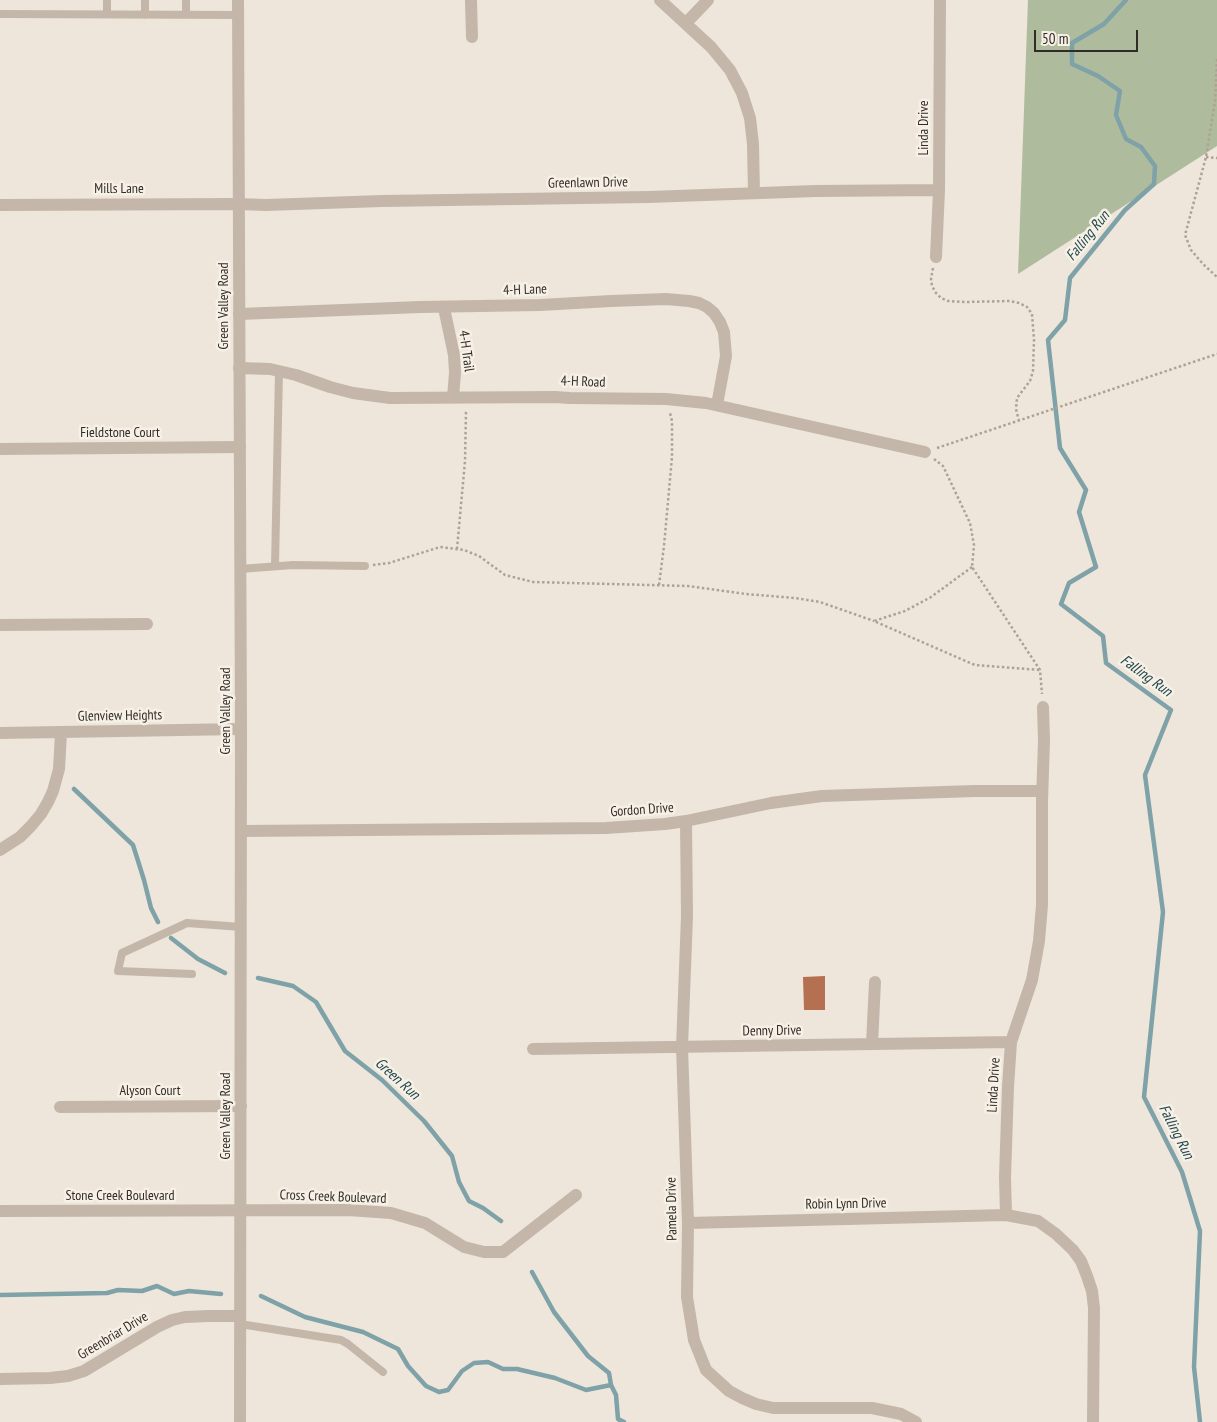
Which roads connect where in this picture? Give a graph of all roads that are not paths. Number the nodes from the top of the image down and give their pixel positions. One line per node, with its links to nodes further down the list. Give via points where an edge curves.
1 (107, 0): 10 (lane)
2 (145, 0): 11 (lane)
3 (186, 0): 12 (lane)
4 (238, 0): 13 (street, Green Valley Road)
5 (471, 0): 15 (street)
6 (660, 0): 14 (street)
7 (708, 0): 14 (street)
8 (940, 0): 16 (street, Linda Drive)
9 (0, 14): 10 (lane)
10 (107, 14): 11 (lane)
11 (145, 15): 12 (lane)
12 (186, 15): 13 (lane)
13 (238, 15): 18 (street, Green Valley Road)
14 (686, 23): 17 (street, via 730,70 742,93 750,118)
15 (472, 37)
16 (939, 190): 17 (street, Greenlawn Drive); 20 (street, Linda Drive)
17 (754, 193): 18 (street, Greenlawn Drive)
18 (238, 204): 19 (street, Mills Lane); 22 (street, Green Valley Road)
19 (0, 205)
20 (936, 257)
21 (444, 308): 22 (street, 4-H Lane); 25 (street, 4-H Trail, via 454,355); 26 (street, 4-H Lane, via 666,299 699,303 714,314 724,332 726,356)
22 (239, 314): 23 (street, Green Valley Road)
23 (239, 368): 24 (street, 4-H Road); 27 (street, Green Valley Road)
24 (279, 371): 25 (street, 4-H Road, via 353,393 390,398); 30 (lane)
25 (453, 398): 26 (street, 4-H Road, via 555,396 666,399)
26 (717, 405): 29 (street, 4-H Road)
27 (240, 447): 28 (street, Fieldstone Court); 32 (street, Green Valley Road)
28 (0, 449)
29 (925, 452)
30 (275, 566): 31 (lane); 32 (lane)
31 (365, 566)
32 (240, 569): 36 (street, Green Valley Road)
33 (0, 624): 34 (street)
34 (147, 624)
35 (1043, 707): 39 (street, Linda Drive)
36 (241, 729): 38 (street, Glenview Heights); 41 (street, Green Valley Road)
37 (0, 732): 38 (street, Glenview Heights)
38 (61, 732): 42 (street, via 59,769 48,802 31,826)
39 (1042, 791): 40 (street, Gordon Drive, via 822,796); 46 (street, Linda Drive, via 1039,941 1032,980)
40 (686, 821): 41 (street, Gordon Drive, via 606,828); 48 (street, Pamela Drive, via 687,916)
41 (241, 831): 43 (street, Green Valley Road)
42 (0, 850)
43 (241, 927): 44 (lane, via 187,923 122,953 118,971); 50 (street, Green Valley Road)
44 (192, 974)
45 (875, 982): 47 (street)
46 (1011, 1042): 47 (street, Denny Drive); 55 (street, Linda Drive)
47 (872, 1044): 48 (street, Denny Drive)
48 (682, 1047): 49 (street, Denny Drive); 56 (street, Pamela Drive)
49 (533, 1049)
50 (241, 1106): 51 (street, Alyson Court); 53 (street, Green Valley Road)
51 (60, 1107)
52 (576, 1195): 53 (street, Cross Creek Boulevard, via 503,1252 464,1247 425,1223 391,1213)
53 (240, 1210): 54 (street, Stone Creek Boulevard); 57 (street, Green Valley Road)
54 (0, 1211)
55 (1006, 1215): 56 (street, Robin Lynn Drive); 62 (street, via 1038,1221 1056,1234 1081,1261 1094,1308)
56 (688, 1223): 61 (street, Pamela Drive, via 687,1297 694,1340 706,1370 729,1391 773,1408 872,1408 901,1414)
57 (240, 1320): 58 (lane, via 341,1340); 59 (street, Greenbriar Drive, via 193,1317 172,1320 84,1371 68,1376); 60 (street, Green Valley Road)
58 (383, 1372)
59 (0, 1379)
60 (240, 1422)
61 (916, 1422)
62 (1093, 1422)

